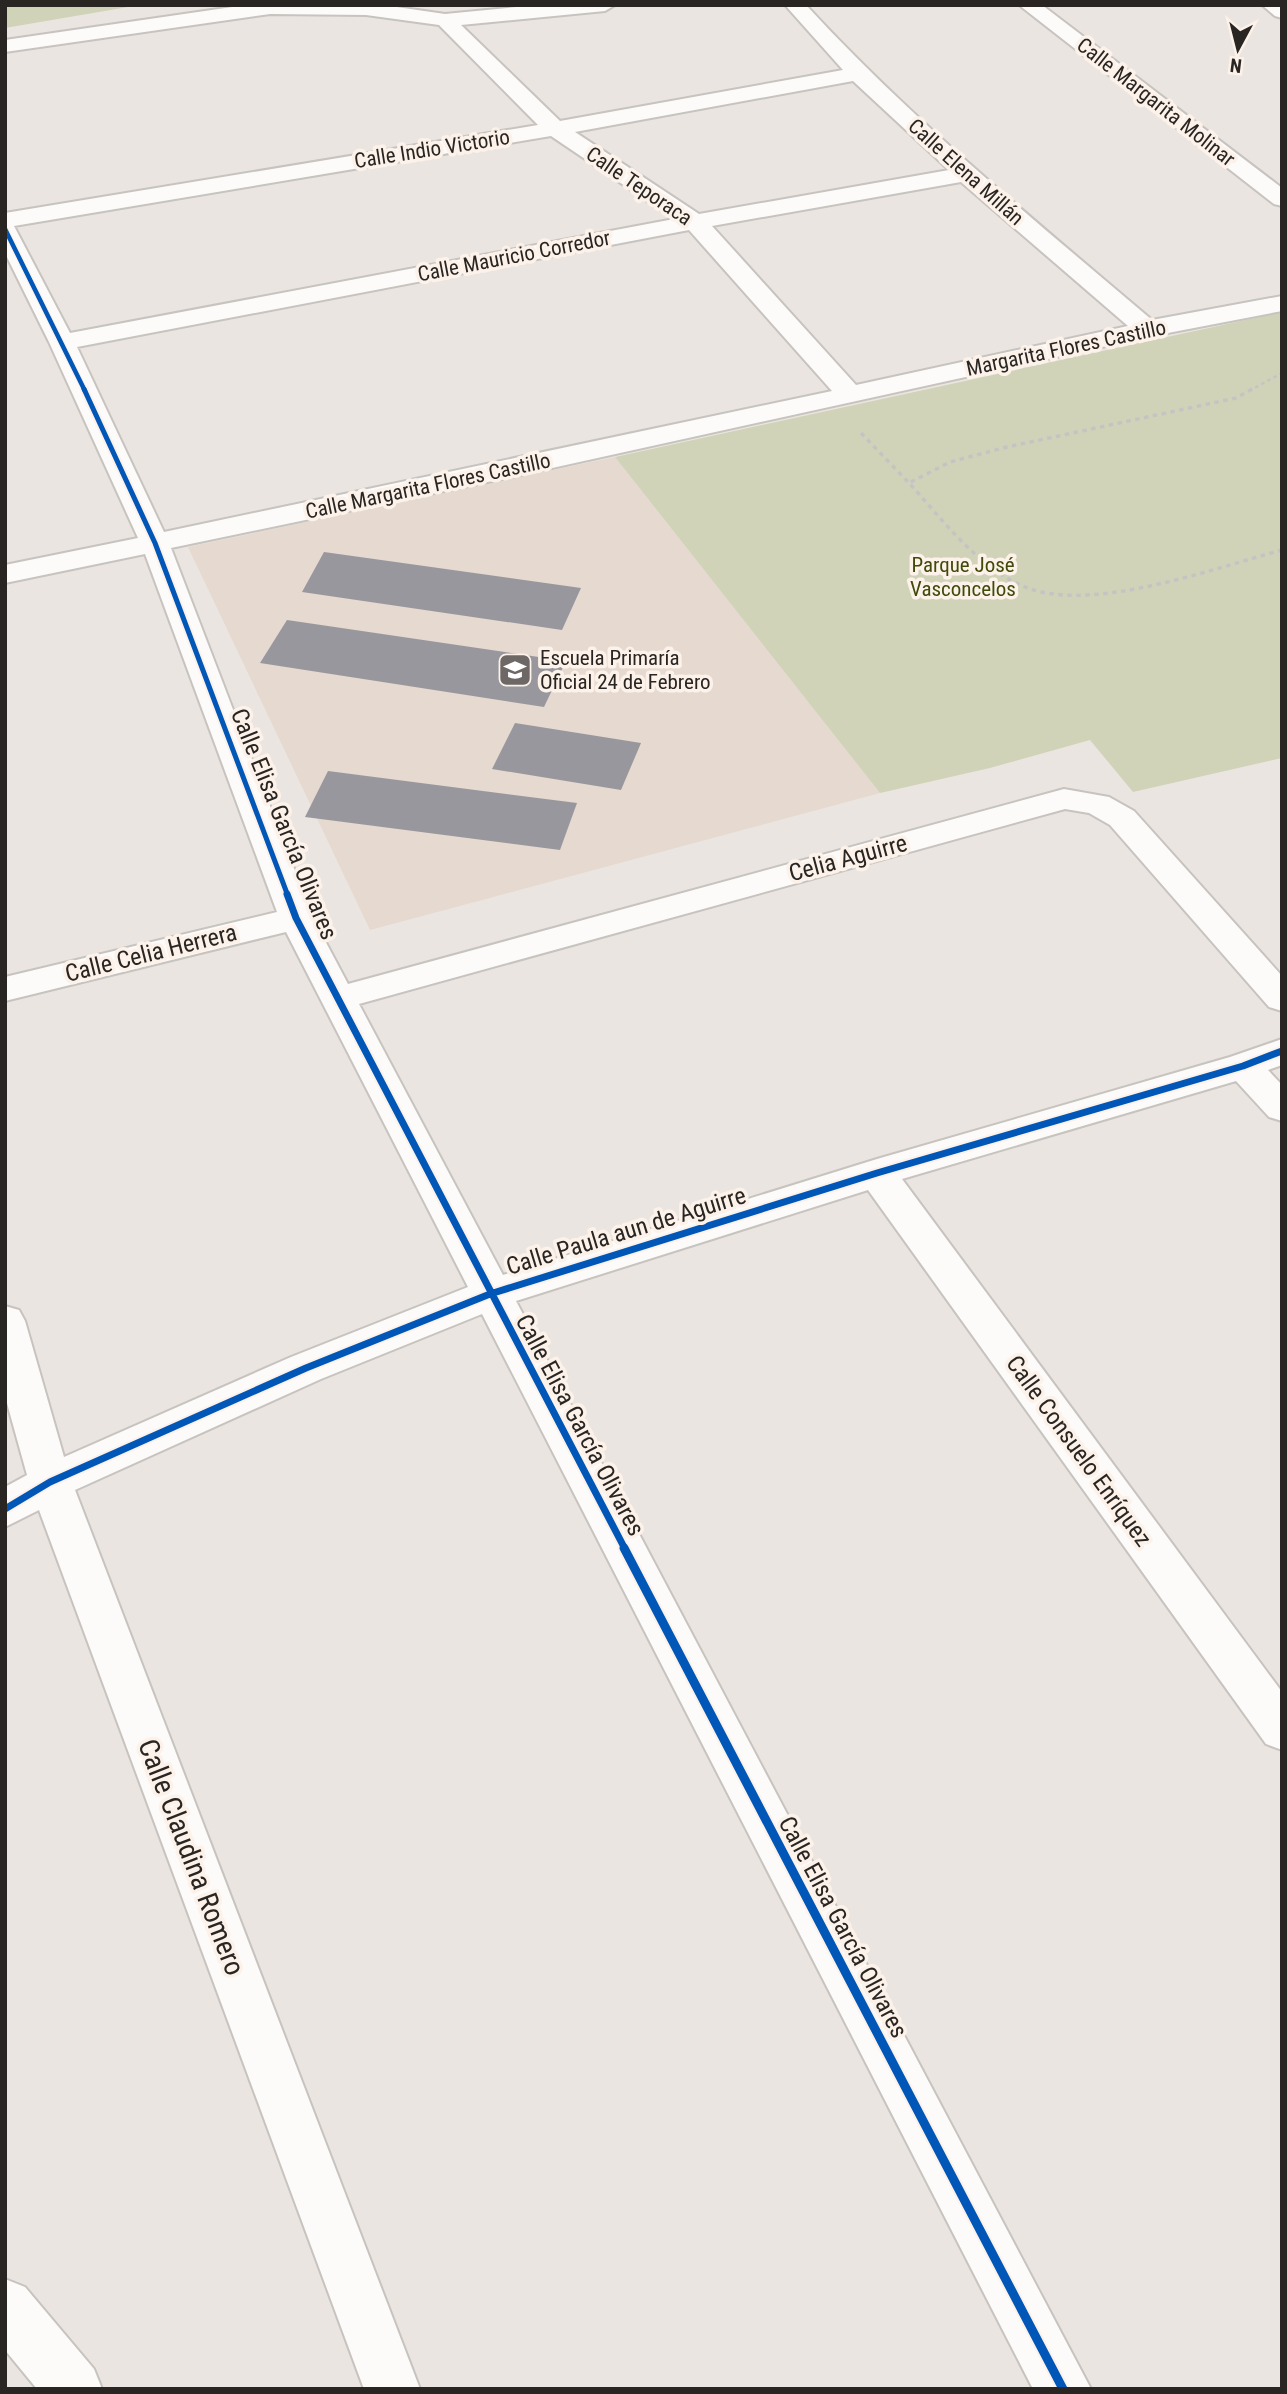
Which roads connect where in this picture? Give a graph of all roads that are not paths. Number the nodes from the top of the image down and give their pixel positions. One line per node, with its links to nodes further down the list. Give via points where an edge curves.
1 (605, 5): 6 (street)
2 (795, 5): 8 (street, Calle Elena Millán)
3 (1029, 5): 11 (street, Calle Margarita Molinar)
4 (1272, 5): 5 (street)
5 (1282, 12)
6 (445, 20): 7 (street, via 366,9 270,8); 9 (street, Calle Teporaca)
7 (5, 46)
8 (858, 74): 9 (street, Calle Indio Victorio); 10 (street, Calle Elena Millán)
9 (555, 129): 12 (street, Calle Indio Victorio); 13 (street, Calle Teporaca)
10 (966, 174): 13 (street, Calle Mauricio Corredor); 16 (street, Calle Elena Millán)
11 (1282, 199)
12 (5, 220)
13 (695, 222): 17 (street, Calle Mauricio Corredor); 18 (street, Calle Teporaca)
14 (5, 229): 17 (street, Calle Elisa García Olivares)
15 (1282, 303): 16 (street, Margarita Flores Castillo)
16 (1147, 329): 18 (street, Margarita Flores Castillo)
17 (62, 342): 19 (street, Calle Elisa García Olivares)
18 (839, 398): 19 (street, Calle Margarita Flores Castillo)
19 (155, 543): 20 (street, Calle Margarita Flores Castillo); 21 (street, Calle Elisa García Olivares)
20 (5, 574)
21 (296, 918): 22 (street, Calle Celia Herrera); 23 (street, Calle Elisa García Olivares)
22 (5, 989)
23 (339, 998): 24 (street, Celia Aguirre, via 1064,799 1098,804 1122,818); 29 (street, Calle Elisa García Olivares)
24 (1282, 999)
25 (1282, 1051): 26 (street, Calle Paula aun de Aguirre)
26 (1243, 1066): 27 (street); 28 (street, Calle Paula aun de Aguirre)
27 (1282, 1108)
28 (877, 1172): 29 (street, Calle Paula aun de Aguirre); 33 (street, Calle Consuelo Enríquez)
29 (490, 1294): 31 (street, Calle Paula aun de Aguirre, via 306,1368); 37 (street, Calle Elisa García Olivares)
30 (5, 1321): 31 (street, Calle Claudina Romero)
31 (50, 1482): 32 (street, Calle Paula aun de Aguirre); 36 (street, Calle Claudina Romero)
32 (5, 1509)
33 (1282, 1729)
34 (5, 2307): 35 (street)
35 (74, 2389)
36 (393, 2389)
37 (1063, 2389)

